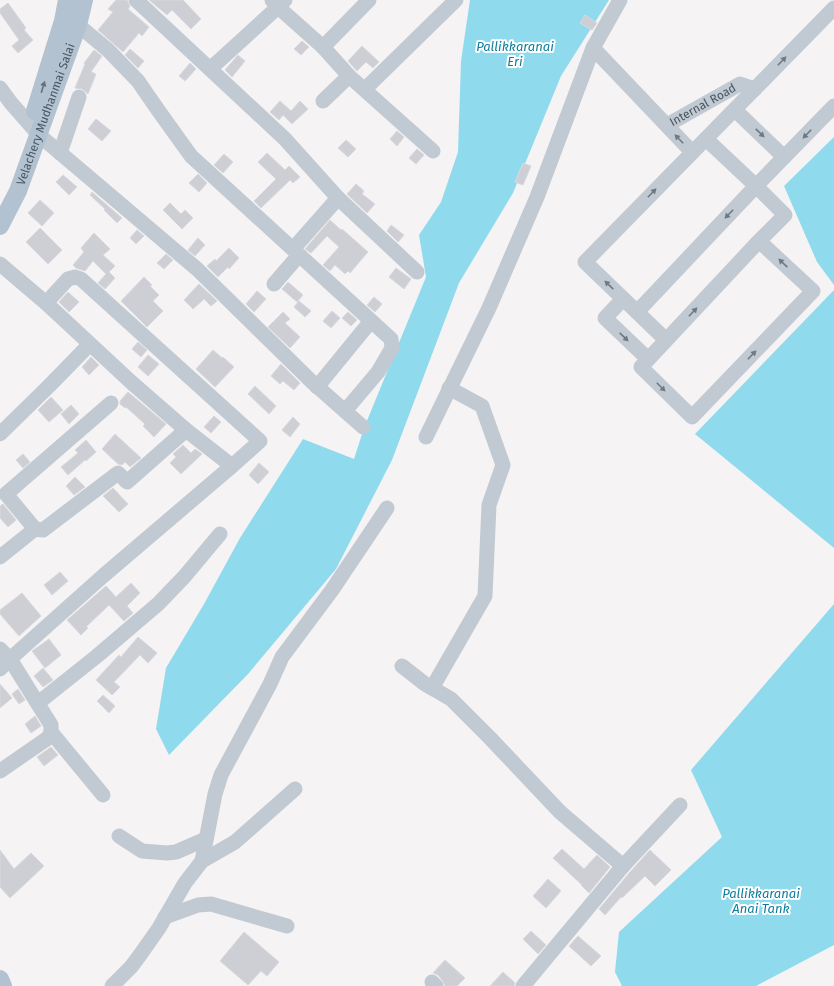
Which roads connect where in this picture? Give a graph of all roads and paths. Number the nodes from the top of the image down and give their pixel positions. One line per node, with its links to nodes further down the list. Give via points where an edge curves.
1 (67, 0): 9 (main road, Velachery Mudhanmai Salai)
2 (84, 0): 9 (main road, Velachery Mudhanmai Salai)
3 (136, 0): 12 (street)
4 (369, 0): 10 (street)
5 (456, 0): 15 (street)
6 (620, 0): 11 (street)
7 (278, 2): 10 (street); 12 (street)
8 (834, 8): 16 (street, Internal Road, one-way to 8)
9 (70, 23): 22 (main road, Velachery Mudhanmai Salai, via 36,110); 33 (street, via 108,50 138,81 192,156)
10 (323, 47): 13 (street)
11 (593, 48): 21 (street, Internal Road); 45 (street, via 537,197 489,308)
12 (210, 69): 29 (street, via 285,139)
13 (349, 76): 15 (street); 18 (street)
14 (0, 88): 22 (street)
15 (365, 89): 24 (street)
16 (755, 89): 20 (street); 21 (street, Internal Road, via 740,84)
17 (79, 97): 26 (street)
18 (323, 101)
19 (834, 106): 27 (street, one-way to 27)
20 (735, 110): 23 (street); 27 (street, one-way to 27)
21 (667, 125): 25 (street, one-way to 21)
22 (34, 130): 26 (street); 30 (main road, Velachery Mudhanmai Salai); 31 (main road, Velachery Mudhanmai Salai, via 18,192)
23 (706, 139): 25 (street); 28 (street)
24 (433, 151)
25 (692, 152): 37 (street, one-way to 25, via 585,262)
26 (60, 153): 44 (street, via 197,270)
27 (784, 157): 28 (street)
28 (756, 186): 32 (street, via 785,215); 39 (street, one-way to 39)
29 (338, 198): 33 (street); 35 (street)
30 (0, 200)
31 (0, 226)
32 (759, 241): 41 (street, one-way to 32); 43 (street, one-way to 32, via 641,367 692,417 813,292)
33 (296, 252): 36 (street); 40 (street)
34 (0, 264): 38 (street)
35 (417, 272)
36 (274, 284)
37 (623, 299): 39 (street); 43 (street, one-way to 43, via 605,318)
38 (46, 303): 42 (street); 52 (street, via 68,279 81,279 260,441)
39 (637, 312): 41 (street)
40 (371, 321): 44 (street); 47 (street, via 391,339 392,348 378,372)
41 (666, 340): 43 (street)
42 (90, 345): 49 (street); 50 (street)
43 (648, 359)
44 (317, 387): 47 (street)
45 (449, 388): 51 (street); 59 (street, via 482,406 503,465 490,505 485,596)
46 (111, 403): 54 (street, via 6,494)
47 (345, 411): 48 (street)
48 (363, 427)
49 (186, 430): 52 (street); 54 (street, via 127,482 118,473 43,530)
50 (0, 434)
51 (426, 437)
52 (232, 466): 57 (street)
53 (387, 508): 67 (street, via 332,590 282,657 221,775)
54 (35, 529): 56 (street)
55 (220, 534): 60 (street, via 158,604)
56 (0, 557)
57 (3, 659): 60 (street)
58 (402, 666): 59 (street)
59 (432, 688): 69 (street, via 450,699 560,812)
60 (38, 703): 61 (street, via 51,725)
61 (51, 732): 62 (street, via 48,738); 64 (street)
62 (0, 771)
63 (296, 789): 68 (street, via 235,842)
64 (103, 795)
65 (680, 805): 69 (street)
66 (119, 836): 67 (street, via 142,851 167,853 176,852)
67 (206, 839): 68 (street)
68 (202, 861): 70 (street)
69 (623, 866): 75 (street)
70 (165, 916): 71 (street, via 198,905 211,904); 74 (street, via 136,961)
71 (287, 926)
72 (0, 980): 73 (main road)
73 (3, 986)
74 (112, 986)
75 (523, 986)

